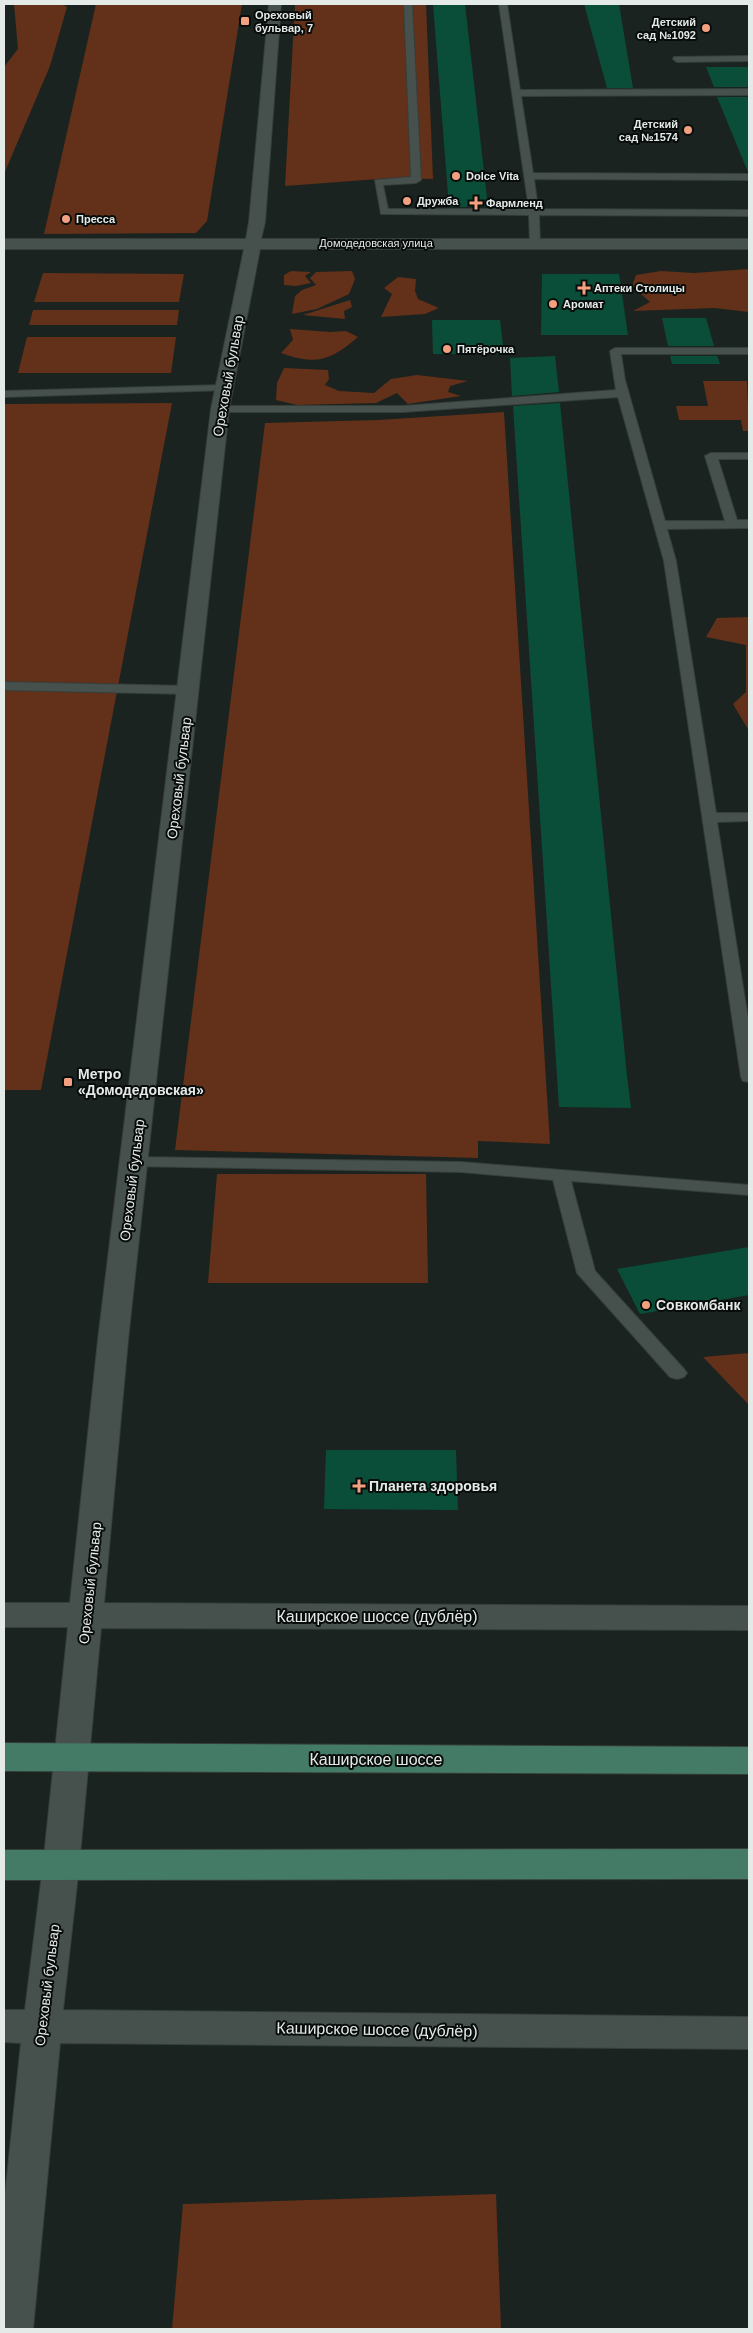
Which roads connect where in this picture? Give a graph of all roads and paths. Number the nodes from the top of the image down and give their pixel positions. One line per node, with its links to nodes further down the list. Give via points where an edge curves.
1 (275, 4): 12 (main road, Ореховый бульвар)
2 (408, 4): 10 (lane, via 416,180 378,182 384,212)
3 (503, 4): 6 (lane)
4 (677, 59): 5 (lane)
5 (749, 59)
6 (516, 92): 7 (lane); 8 (lane)
7 (749, 92)
8 (526, 176): 9 (lane); 10 (lane)
9 (749, 176)
10 (534, 212): 11 (lane); 13 (lane)
11 (749, 213)
12 (254, 243): 13 (main road, Домодедовская улица); 14 (main road, Домодедовская улица); 19 (main road, Ореховый бульвар)
13 (534, 243): 15 (main road, Домодедовская улица)
14 (4, 244)
15 (749, 244)
16 (749, 351): 17 (lane, via 615,351)
17 (623, 393): 19 (lane, via 403,409); 22 (lane)
18 (4, 394): 19 (lane)
19 (222, 399): 25 (main road, Ореховый бульвар)
20 (749, 456): 23 (lane, via 711,456)
21 (749, 524): 23 (lane)
22 (660, 525): 23 (lane); 27 (lane, via 694,672)
23 (732, 525)
24 (4, 686): 25 (lane)
25 (190, 690): 31 (main road, Ореховый бульвар)
26 (749, 817): 27 (lane)
27 (710, 818): 28 (lane)
28 (718, 868): 29 (lane); 30 (lane)
29 (734, 868)
30 (749, 1077)
31 (134, 1162): 32 (lane, via 461,1167); 36 (main road, Ореховый бульвар, via 113,1340)
32 (561, 1175): 33 (lane); 34 (lane, via 586,1273)
33 (749, 1190)
34 (677, 1373)
35 (4, 1615): 36 (main road, Каширское шоссе (дублёр))
36 (87, 1615): 37 (main road, Каширское шоссе (дублёр)); 39 (main road, Ореховый бульвар)
37 (749, 1618)
38 (4, 1757): 39 (main road, Каширское шоссе)
39 (71, 1757): 40 (main road, Каширское шоссе); 43 (main road, Ореховый бульвар)
40 (749, 1760)
41 (749, 1864): 43 (main road)
42 (4, 1866): 43 (main road)
43 (61, 1866): 45 (main road, Ореховый бульвар)
44 (4, 2026): 45 (main road, Каширское шоссе (дублёр))
45 (42, 2026): 46 (main road, Каширское шоссе (дублёр)); 47 (main road, Ореховый бульвар)
46 (749, 2033)
47 (12, 2329)

